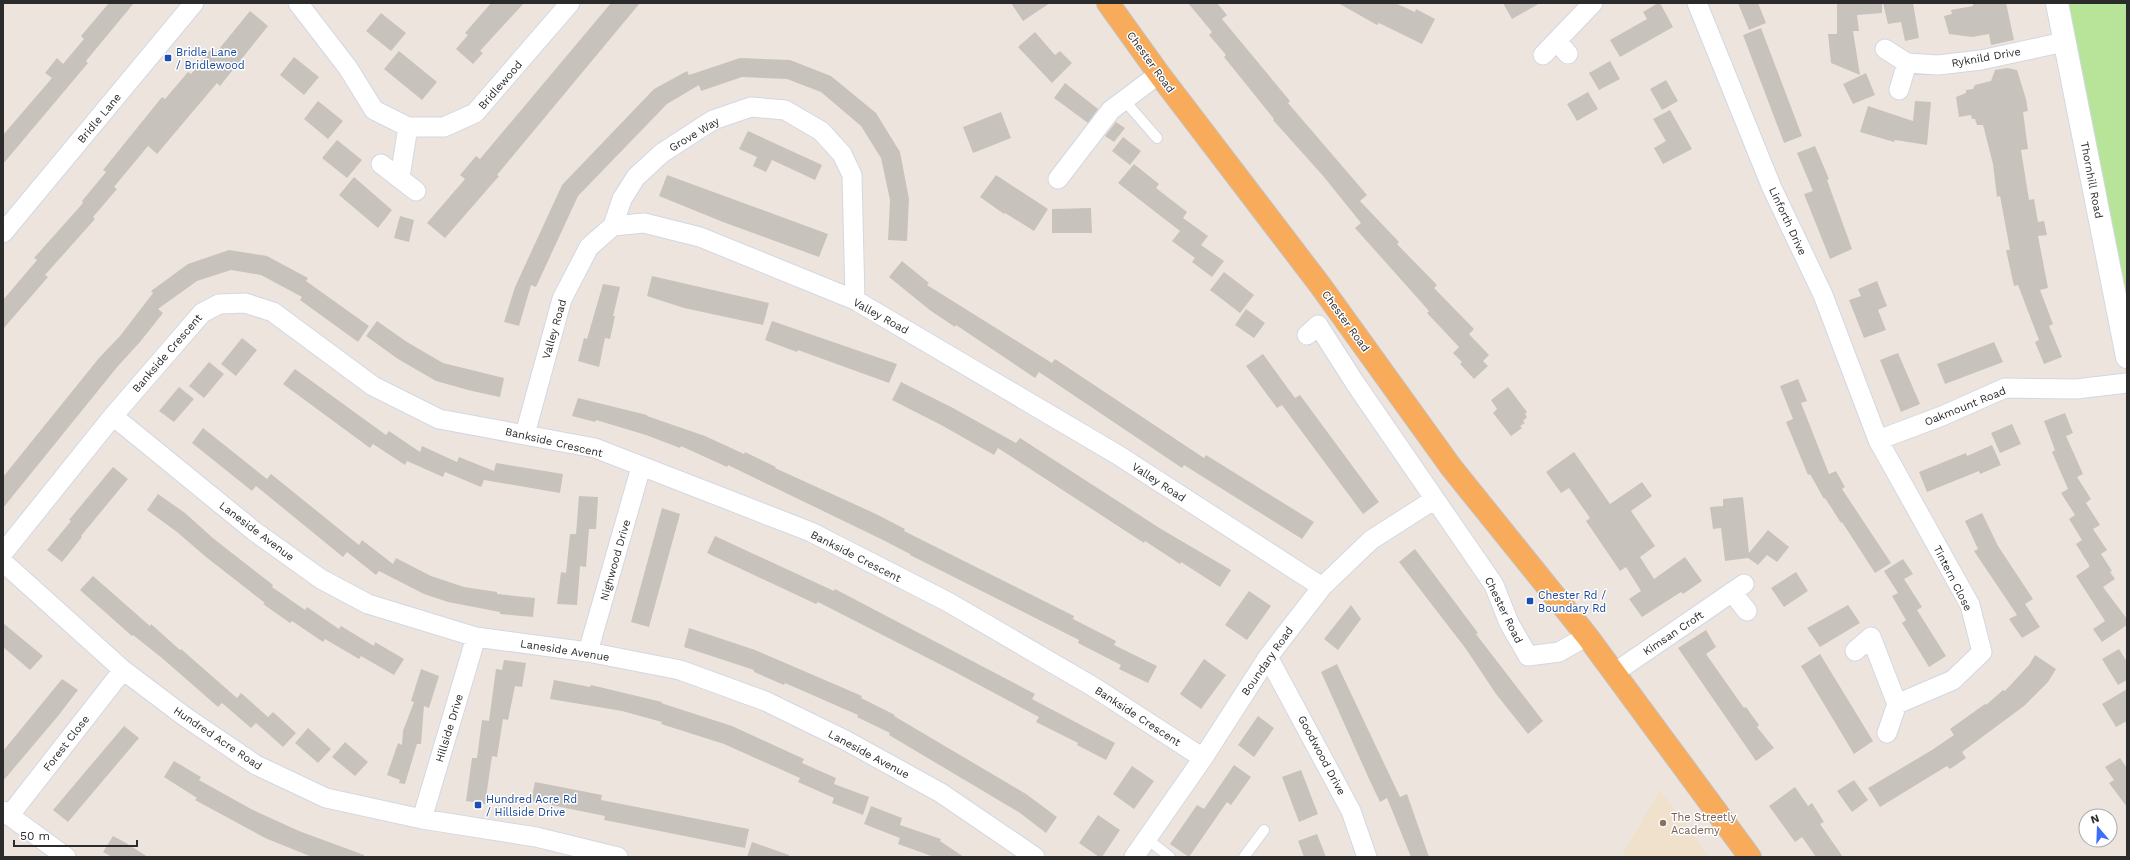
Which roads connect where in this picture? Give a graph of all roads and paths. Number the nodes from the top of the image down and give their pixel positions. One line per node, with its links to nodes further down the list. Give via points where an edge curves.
1 (194, 3): 22 (street, Bridle Lane)
2 (298, 3): 15 (street, Bridlewood, via 348,68 374,110)
3 (570, 3): 15 (street, Bridlewood, via 475,113 444,127)
4 (1108, 3): 12 (highway, Chester Road)
5 (1593, 3): 10 (street, via 1562,48)
6 (1697, 3): 29 (street, Linforth Drive, via 1772,188 1823,296)
7 (2057, 3): 8 (main road, Thornhill Road)
8 (2064, 42): 11 (street, Ryknild Drive, via 1980,60 1945,64); 25 (main road, Thornhill Road)
9 (1885, 49): 11 (street)
10 (1543, 55)
11 (1907, 63): 13 (street)
12 (1159, 74): 14 (street); 36 (highway, Chester Road, via 1320,285 1452,467)
13 (1899, 90)
14 (1124, 100): 16 (lane); 19 (street, via 1111,110)
15 (408, 127): 18 (street)
16 (1157, 138)
17 (381, 164): 18 (street)
18 (400, 177): 20 (street)
19 (1058, 179)
20 (416, 191)
21 (613, 226): 23 (street, Valley Road, via 644,223 700,236); 23 (street, Grove Way, via 622,199 636,177 662,153 712,120 751,107 785,110 821,131 842,154 852,175); 28 (street, Valley Road, via 589,248 562,299)
22 (3, 233)
23 (855, 300): 34 (street, Valley Road, via 1118,455)
24 (1307, 335): 31 (street, Chester Road, via 1318,325)
25 (2127, 357)
26 (2127, 382): 29 (street, Oakmount Road, via 2076,389 2005,388 1942,416)
27 (113, 416): 28 (street, Bankside Crescent, via 202,313 219,304 245,302 273,312 373,386 439,419); 32 (street, Bankside Crescent); 37 (street, Laneside Avenue, via 254,531 321,579 368,604)
28 (525, 434): 30 (street, Bankside Crescent, via 595,448)
29 (1878, 440): 43 (street, Tintern Close, via 1970,605 1982,652 1953,680)
30 (641, 467): 39 (street, Nighwood Drive); 45 (street, Bankside Crescent, via 811,532 948,602 1092,686)
31 (1436, 499): 34 (street, Boundary Road, via 1371,540); 36 (street, Chester Road, via 1494,585 1509,623 1528,656 1559,652)
32 (3, 553)
33 (3, 562): 41 (street, Hundred Acre Road)
34 (1322, 587): 40 (street, Boundary Road)
35 (1748, 611): 42 (street, Kimsan Croft, via 1738,588)
36 (1587, 636): 42 (highway, Chester Road)
37 (476, 637): 39 (street, Laneside Avenue); 47 (street, Hillside Drive)
38 (1855, 651): 43 (street, via 1871,637)
39 (588, 652): 50 (street, Laneside Avenue, via 680,670 764,701 845,740 941,793)
40 (1268, 657): 45 (street, Boundary Road); 56 (street, Goodwood Drive, via 1351,811)
41 (123, 670): 46 (street, Forest Close); 47 (street, Hundred Acre Road, via 256,765 326,798)
42 (1614, 673): 57 (highway, Chester Road)
43 (1897, 704): 44 (street)
44 (1887, 733)
45 (1203, 758): 49 (street, Boundary Road)
46 (6, 814): 51 (street, Forest Close)
47 (422, 819): 52 (street, Hundred Acre Road, via 536,837)
48 (1264, 830): 55 (lane)
49 (1147, 839): 53 (street, Boundary Road); 54 (lane)
50 (1025, 854)
51 (66, 857)
52 (618, 857)
53 (1134, 857)
54 (1170, 857)
55 (1244, 857)
56 (1368, 857)
57 (1750, 857)

